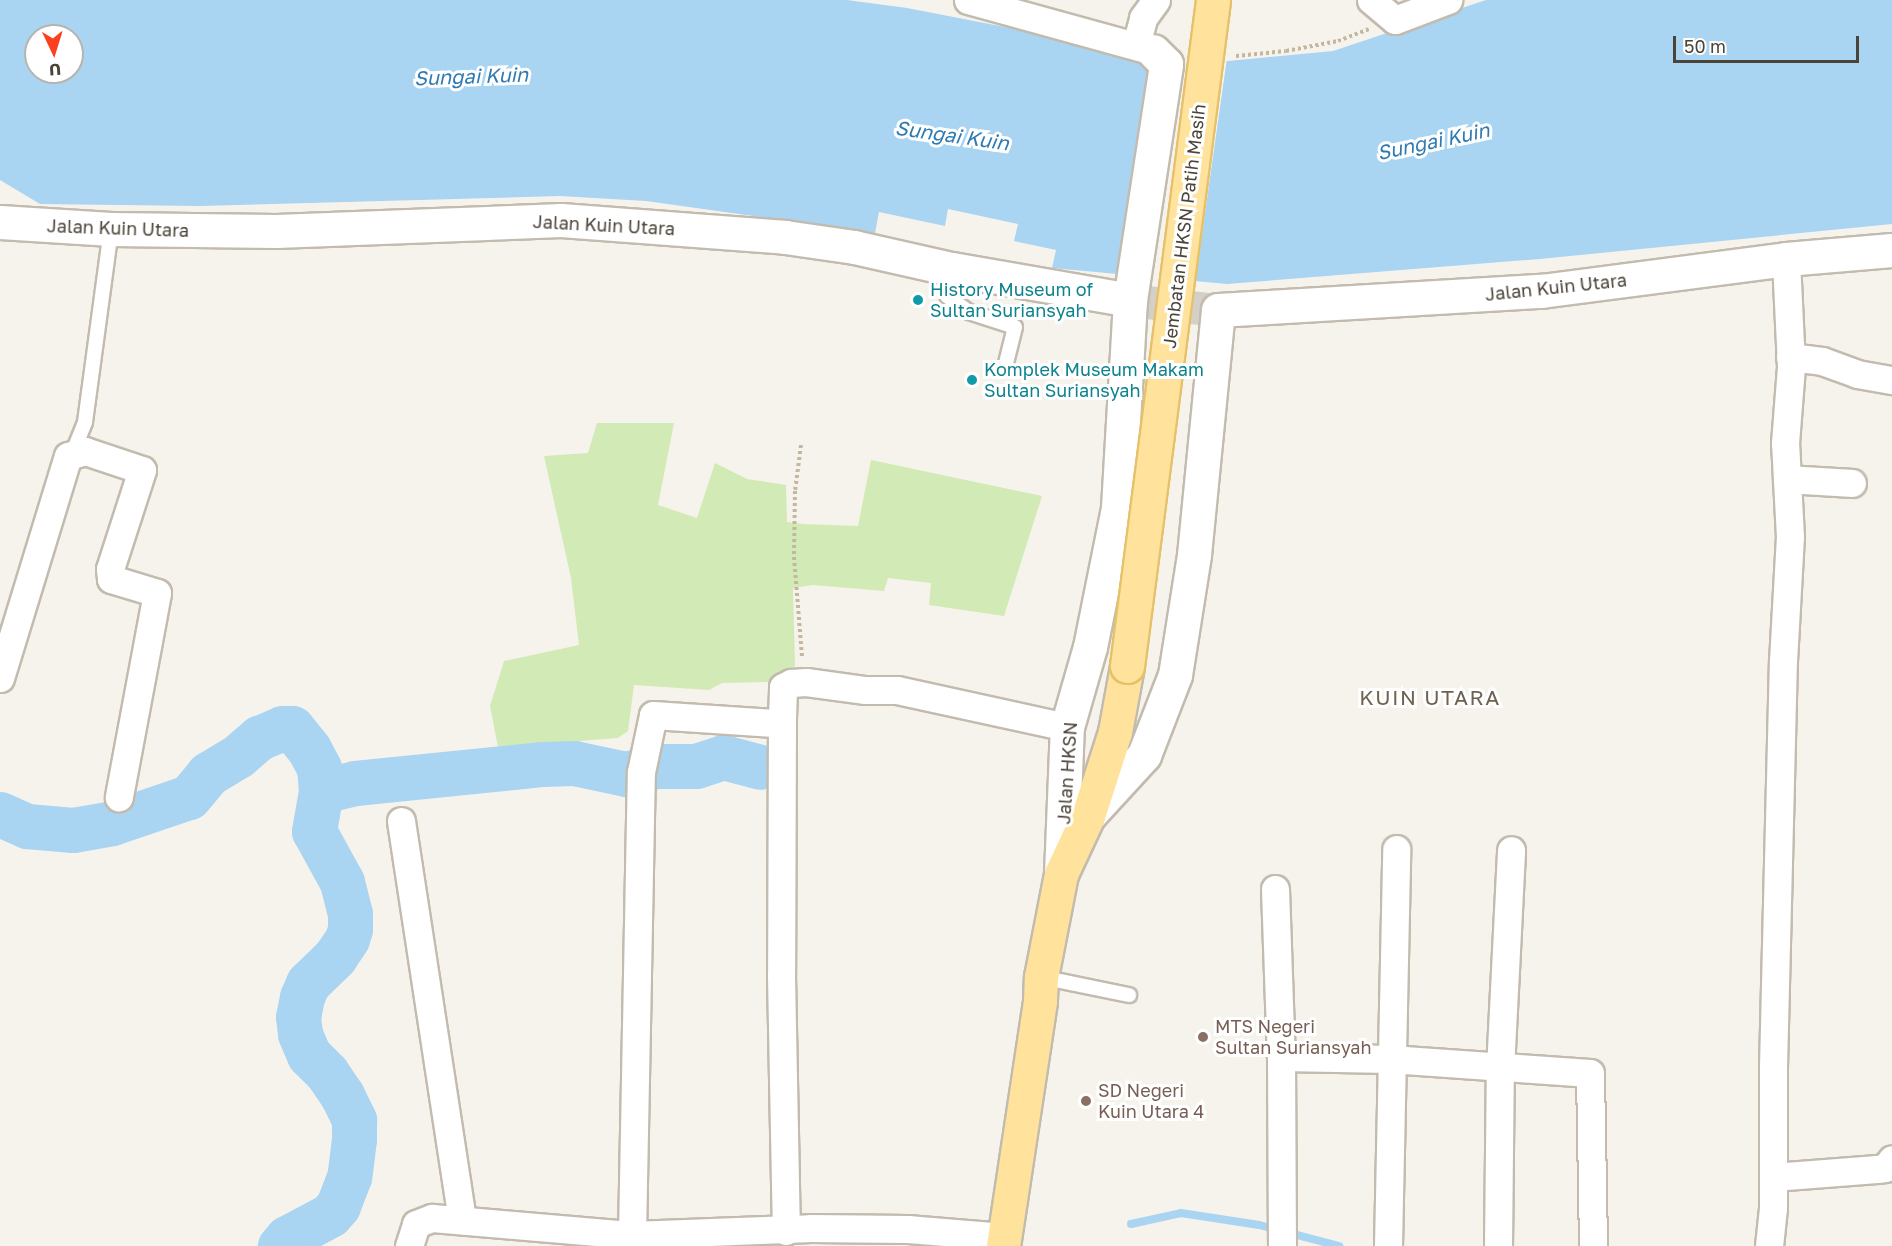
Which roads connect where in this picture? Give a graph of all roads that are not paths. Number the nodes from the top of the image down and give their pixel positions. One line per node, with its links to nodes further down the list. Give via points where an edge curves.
1 (968, 0): 6 (street)
2 (1156, 0): 6 (street, via 1143,18)
3 (1213, 0): 24 (main road, Jembatan HKSN Patih Masih, bridge, via 1127,666 1115,732)
4 (1371, 0): 5 (street, via 1395,20)
5 (1448, 0)
6 (1152, 53): 12 (street, Jalan HKSN)
7 (1, 228): 8 (street, Jalan Kuin Utara)
8 (111, 229): 11 (street, Jalan Kuin Utara, via 276,231 561,220 785,237 854,247); 16 (lane, via 85,422)
9 (1892, 250): 10 (street, Jalan Kuin Utara)
10 (1786, 259): 13 (street); 24 (street, Jalan Kuin Utara, via 1540,291 1218,310 1194,555 1175,675 1144,755)
11 (952, 269): 12 (street, Jalan Kuin Utara); 14 (lane, via 947,296 969,312 1015,327)
12 (1131, 294): 22 (street, Jalan HKSN, via 1118,508 1090,647)
13 (1790, 357): 15 (street, via 1822,361 1857,374); 17 (street)
14 (1006, 363)
15 (1892, 380)
16 (73, 452): 19 (street, via 64,464); 23 (street, via 85,451 143,471 110,568 111,579 157,593)
17 (1787, 479): 18 (street); 36 (street, via 1791,537 1783,661)
18 (1852, 483)
19 (5, 640): 20 (street)
20 (0, 678)
21 (782, 718): 22 (street, via 783,687 806,682 897,690); 38 (street, via 774,723 656,714 651,720 640,772); 39 (street, via 781,975)
22 (1067, 727): 28 (street, Jalan HKSN)
23 (119, 796)
24 (1088, 816): 28 (main road, Jembatan HKSN Patih Masih)
25 (401, 821): 37 (street)
26 (1396, 849): 33 (street)
27 (1511, 850): 34 (street)
28 (1061, 874): 30 (main road, Jalan HKSN)
29 (1275, 889): 32 (street)
30 (1041, 977): 31 (lane); 41 (main road, Jalan HKSN)
31 (1129, 995)
32 (1281, 1057): 33 (street); 43 (street)
33 (1390, 1059): 34 (street); 44 (street)
34 (1500, 1069): 45 (street); 46 (street, via 1590,1073)
35 (1892, 1159): 36 (street, via 1885,1168)
36 (1773, 1177): 47 (street)
37 (462, 1220): 40 (street); 42 (street, via 423,1220 416,1224)
38 (632, 1235): 39 (street); 40 (street)
39 (802, 1235): 41 (street, via 908,1229)
40 (522, 1237)
41 (1003, 1241)
42 (409, 1246)
43 (1282, 1246)
44 (1388, 1246)
45 (1498, 1246)
46 (1593, 1246)
47 (1769, 1246)

